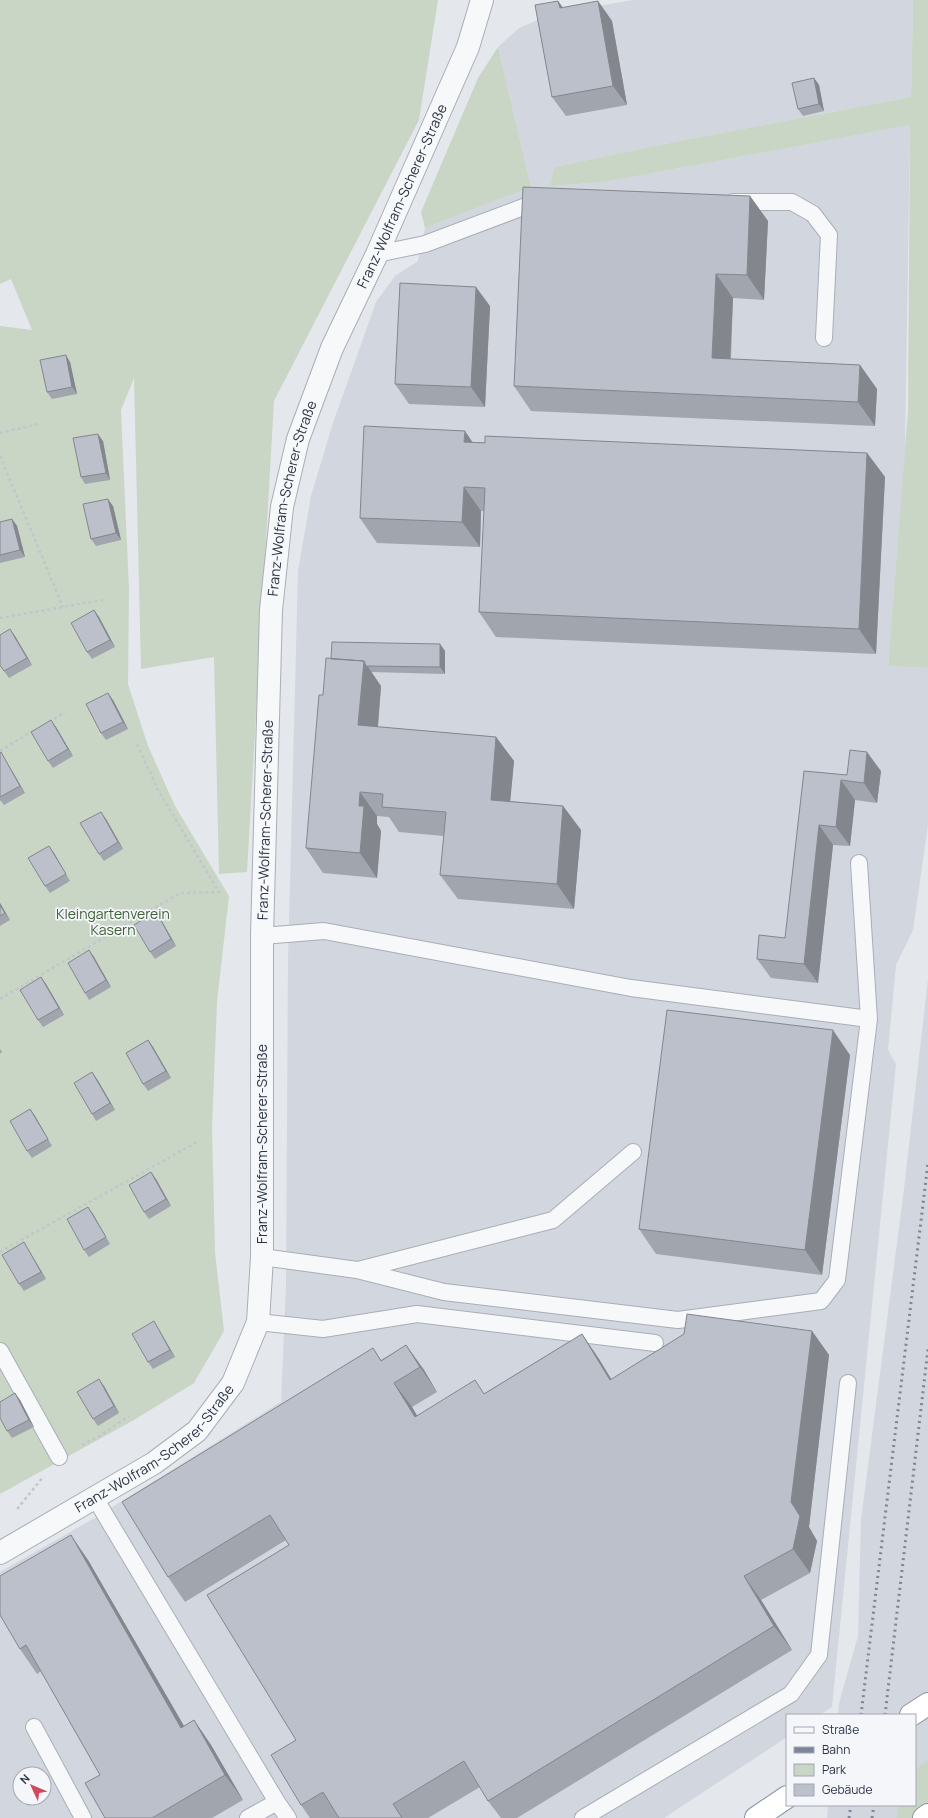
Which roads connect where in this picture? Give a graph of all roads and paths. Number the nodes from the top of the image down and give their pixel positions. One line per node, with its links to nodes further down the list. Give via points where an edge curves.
1 (482, 0): 4 (street, Franz-Wolfram-Scherer-Straße, via 468,47)
2 (556, 200): 4 (lane, via 541,200 425,244)
3 (721, 201): 5 (lane, via 792,202 813,214 828,235)
4 (377, 254): 18 (street, Franz-Wolfram-Scherer-Straße, via 332,348 298,439 282,507 271,610)
5 (824, 338)
6 (38, 424): 7 (path)
7 (0, 433)
8 (0, 456): 10 (path)
9 (103, 600): 10 (path)
10 (63, 607): 11 (path)
11 (0, 618)
12 (65, 712): 13 (path)
13 (45, 724)
14 (39, 727): 16 (path)
15 (136, 742): 19 (path, via 158,790 219,892 180,893)
16 (0, 751)
17 (859, 863): 20 (lane)
18 (262, 936): 20 (lane, via 324,932 631,988); 24 (street, Franz-Wolfram-Scherer-Straße)
19 (0, 999)
20 (869, 1019): 25 (lane, via 837,1280 821,1301 678,1320 444,1292)
21 (199, 1141): 23 (path)
22 (632, 1152): 25 (lane, via 553,1220)
23 (0, 1252)
24 (262, 1257): 25 (lane); 26 (street, Franz-Wolfram-Scherer-Straße)
25 (357, 1270)
26 (258, 1322): 27 (lane, via 323,1329 417,1314); 31 (street, Franz-Wolfram-Scherer-Straße, via 233,1383 197,1431 154,1463)
27 (654, 1343)
28 (0, 1351): 30 (lane)
29 (848, 1383): 42 (lane, via 819,1655 791,1694)
30 (59, 1457)
31 (95, 1498): 32 (street, Franz-Wolfram-Scherer-Straße); 37 (lane)
32 (0, 1553)
33 (928, 1704): 34 (highway)
34 (913, 1714)
35 (34, 1727): 39 (lane)
36 (786, 1798): 43 (highway)
37 (276, 1802): 40 (lane); 41 (lane)
38 (928, 1815): 44 (highway)
39 (83, 1818)
40 (248, 1818)
41 (288, 1818)
42 (583, 1818)
43 (756, 1818)
44 (924, 1818)

